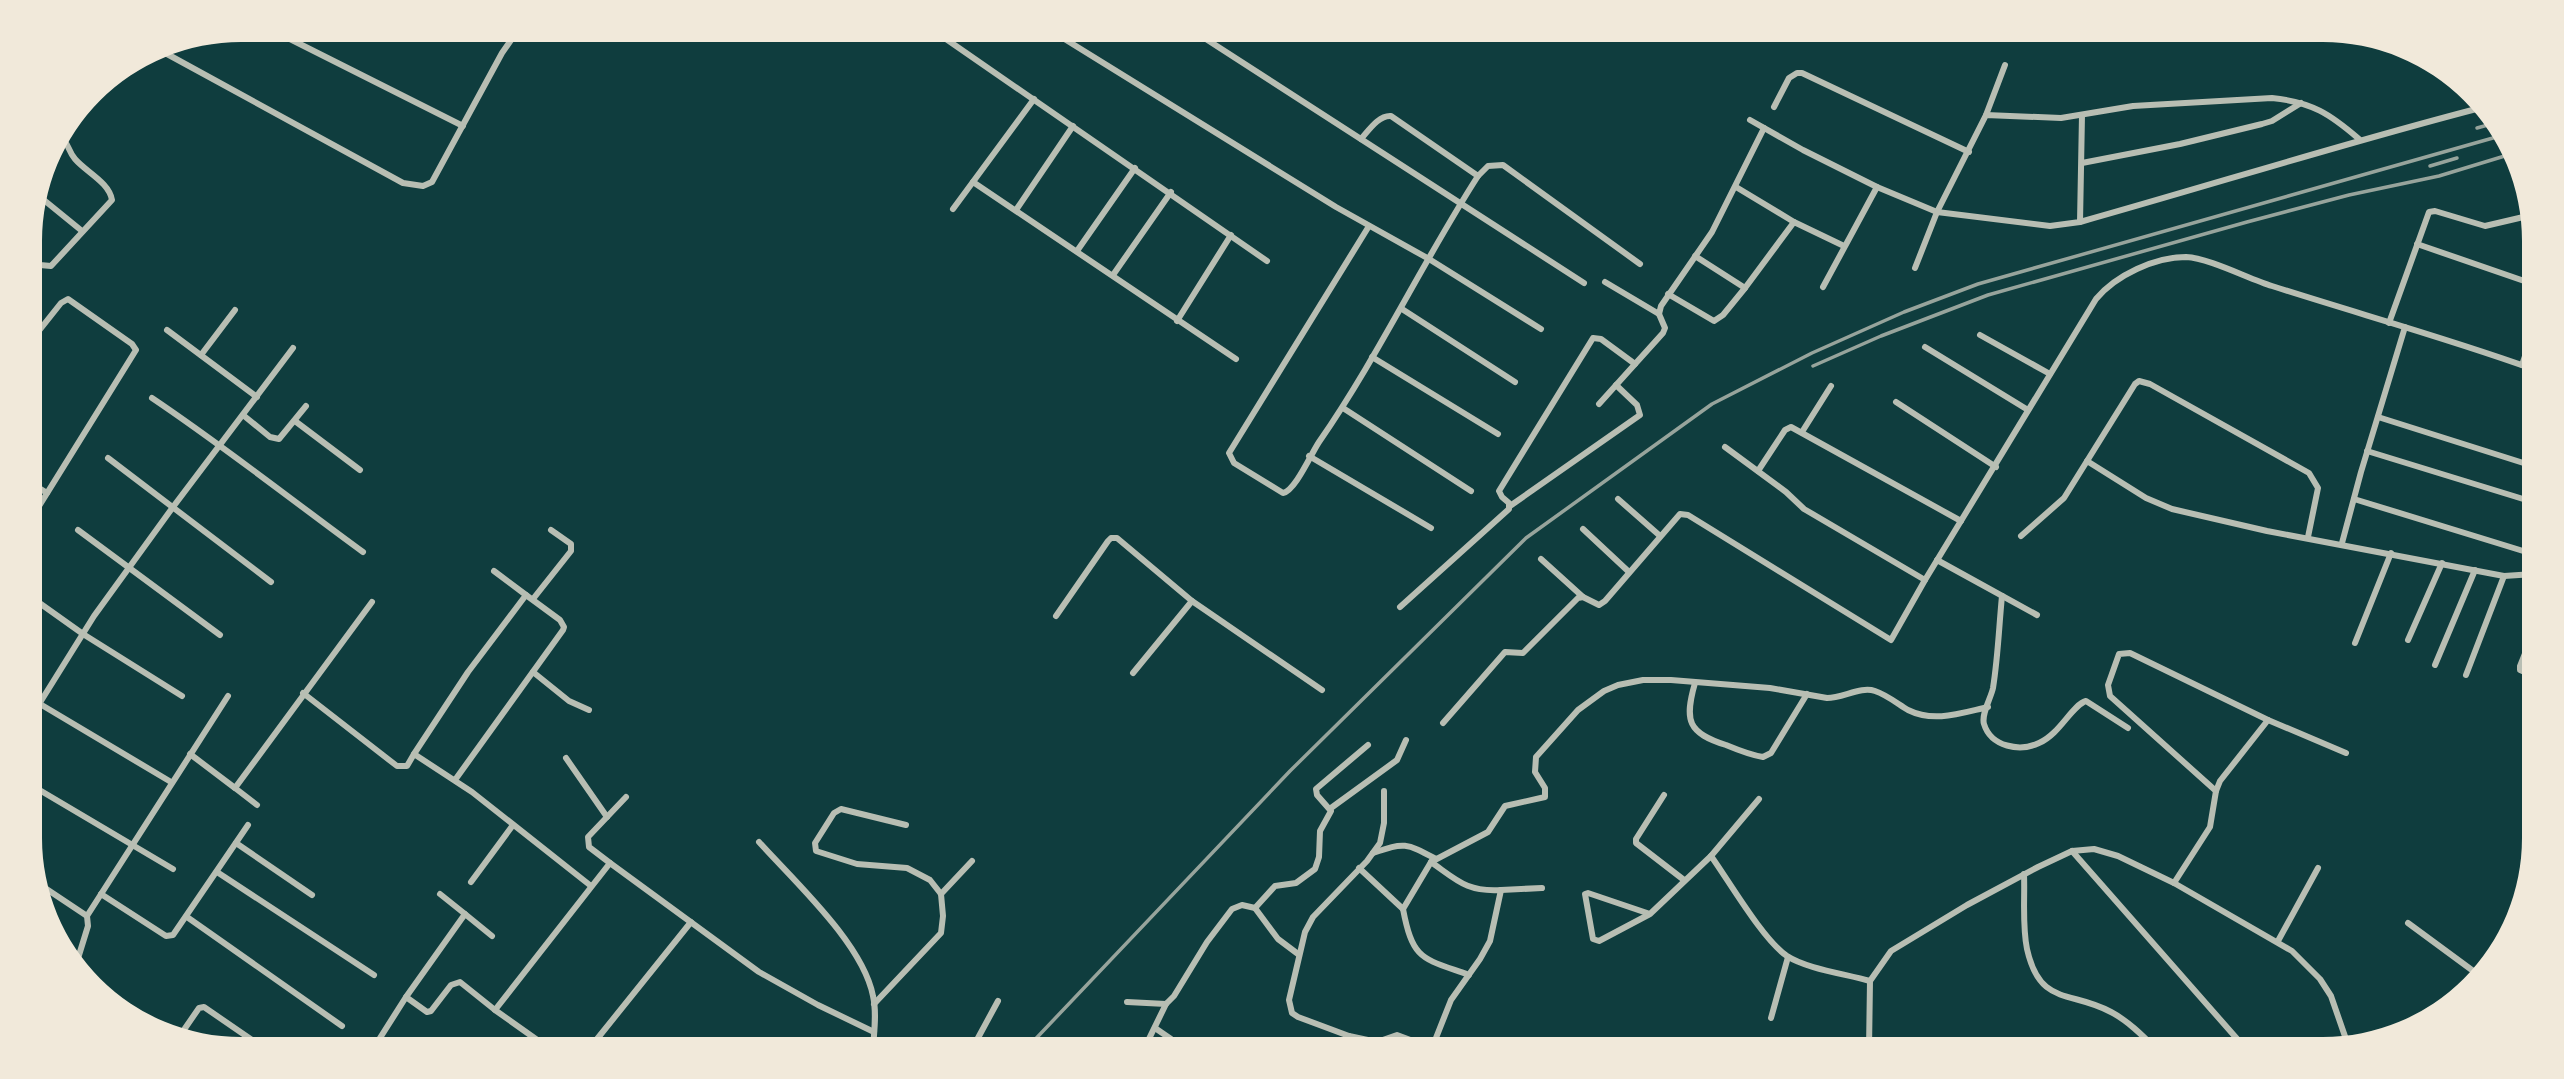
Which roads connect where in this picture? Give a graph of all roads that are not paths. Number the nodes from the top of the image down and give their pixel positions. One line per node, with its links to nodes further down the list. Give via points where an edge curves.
1 (296, 42): 15 (street)
2 (511, 42): 15 (street)
3 (951, 42): 8 (street)
4 (1070, 42): 37 (street)
5 (1211, 42): 18 (street)
6 (170, 55): 15 (street, via 415,186 432,181)
7 (2005, 65): 13 (street)
8 (1034, 99): 16 (street); 25 (street)
9 (2301, 103): 12 (street, via 2258,97 2133,106); 19 (street, via 2328,114); 22 (street, via 2273,121)
10 (1774, 107): 21 (street, via 1790,78 1802,74)
11 (2472, 110): 19 (street)
12 (2082, 115): 13 (street); 22 (street)
13 (1986, 116): 21 (street)
14 (1750, 120): 17 (street)
15 (463, 126)
16 (1073, 126): 23 (street); 32 (street)
17 (1764, 128): 26 (street); 27 (street)
18 (1361, 139): 24 (street, via 1380,119 1391,116); 30 (street)
19 (2360, 139): 36 (street)
20 (68, 144): 38 (street, via 74,159 112,197)
21 (1969, 152): 33 (street)
22 (2081, 163): 36 (street)
23 (1135, 168): 28 (street); 42 (street)
24 (1478, 176): 30 (street); 46 (street, via 1488,166 1508,167)
25 (973, 182): 31 (street); 32 (street)
26 (1735, 187): 35 (street); 43 (street)
27 (1877, 187): 33 (street); 41 (street)
28 (1171, 192): 39 (street); 49 (street)
29 (46, 202): 38 (street)
30 (1461, 203): 44 (street); 52 (street)
31 (953, 209)
32 (1016, 210): 42 (street)
33 (1937, 212): 36 (street, via 2050,226); 48 (street)
34 (2520, 218): 40 (street, via 2485,226 2431,211)
35 (1794, 222): 41 (street); 54 (street)
36 (2080, 222)
37 (1369, 226): 44 (street); 92 (street, via 1229,453 1234,463 1283,493 1292,489)
38 (82, 231): 47 (street, via 51,266)
39 (1231, 235): 45 (street); 59 (street)
40 (2417, 244): 50 (street); 60 (street)
41 (1844, 246): 53 (street)
42 (1077, 251): 49 (street)
43 (1695, 256): 54 (street); 55 (street)
44 (1429, 259): 56 (street); 63 (street)
45 (1267, 261)
46 (1640, 264)
47 (42, 265)
48 (1915, 268)
49 (1112, 275): 59 (street)
50 (2522, 280)
51 (1605, 282): 58 (street)
52 (1584, 283)
53 (1823, 287)
54 (1745, 288): 55 (street, via 1714,321)
55 (1668, 294): 58 (street)
56 (1402, 309): 69 (street); 74 (street)
57 (236, 310): 68 (street)
58 (1659, 314): 71 (street, via 1663,333)
59 (1177, 321): 70 (street)
60 (2389, 323): 62 (street); 73 (street, via 2191,257 2177,257 2106,287)
61 (42, 327): 101 (street, via 68,299 136,350)
62 (2405, 327): 72 (street); 85 (street)
63 (1541, 329)
64 (167, 330): 68 (street)
65 (1980, 335): 73 (street)
66 (1925, 347): 83 (street)
67 (293, 348): 77 (street)
68 (201, 355): 77 (street)
69 (1372, 357): 82 (street); 88 (street)
70 (1236, 359)
71 (1635, 364): 75 (street); 106 (street, via 1593,338 1499,491)
72 (2522, 365)
73 (2050, 374): 83 (street)
74 (1515, 382)
75 (1616, 385): 80 (street); 106 (street, via 1637,405 1640,415)
76 (1831, 386): 87 (street)
77 (257, 397): 84 (street)
78 (152, 398): 89 (street)
79 (1896, 402): 96 (street)
80 (1599, 404)
81 (306, 406): 86 (street)
82 (1343, 408): 92 (street); 100 (street)
83 (2028, 410): 96 (street)
84 (243, 415): 86 (street, via 274,439 284,436); 89 (street)
85 (2378, 417): 91 (street); 95 (street)
86 (295, 421): 97 (street)
87 (1802, 432): 98 (street, via 1791,427 1785,430); 108 (street)
88 (1498, 434)
89 (220, 443): 107 (street); 118 (street)
90 (1725, 447): 98 (street)
91 (2367, 451): 103 (street); 104 (street)
92 (1309, 456): 109 (street)
93 (108, 458): 107 (street)
94 (2087, 461): 114 (street, via 2064,499); 115 (street, via 2159,505 2240,526); 115 (street, via 2135,384 2144,381 2309,473 2318,488)
95 (2522, 463)
96 (1996, 467): 108 (street)
97 (360, 470)
98 (1758, 471): 129 (street, via 1804,509)
99 (42, 490): 101 (street)
100 (1471, 491)
101 (47, 493): 105 (street)
102 (1618, 499): 113 (street)
103 (2354, 499): 116 (street); 117 (street)
104 (2522, 499)
105 (42, 501)
106 (1510, 506): 137 (street)
107 (173, 507): 123 (street); 130 (street)
108 (1961, 521): 121 (street)
109 (1431, 528)
110 (1583, 529): 126 (street)
111 (78, 530): 123 (street)
112 (551, 530): 132 (street, via 570,544 571,551)
113 (1659, 536): 126 (street); 129 (street, via 1683,513 1891,640)
114 (2021, 536)
115 (2308, 537): 116 (street)
116 (2342, 544): 119 (street)
117 (2522, 551)
118 (363, 552)
119 (2390, 553): 122 (street); 143 (street)
120 (1541, 559): 133 (street)
121 (1937, 560): 129 (street); 131 (street)
122 (2442, 563): 124 (street); 142 (street)
123 (130, 567): 140 (street); 141 (street)
124 (2475, 570): 128 (street); 144 (street)
125 (494, 571): 132 (street)
126 (1629, 572): 133 (street, via 1602,604)
127 (2522, 575): 128 (street)
128 (2504, 576): 147 (street)
129 (1925, 580)
130 (271, 582)
131 (2002, 596): 138 (street); 156 (street)
132 (530, 597): 145 (street, via 564,626); 165 (street, via 468,672)
133 (1583, 597): 159 (street, via 1523,653 1505,652)
134 (1192, 601): 139 (street, via 1117,538 1111,538); 146 (street); 149 (street)
135 (372, 602): 150 (street)
136 (42, 605): 140 (street)
137 (1400, 607)
138 (2037, 615)
139 (1056, 616)
140 (83, 634): 152 (street); 154 (street)
141 (220, 635)
142 (2408, 640)
143 (2355, 643)
144 (2435, 665)
145 (533, 672): 157 (street, via 569,701); 167 (street)
146 (1133, 673)
147 (2466, 675)
148 (1695, 682): 151 (street); 151 (street, via 1689,707 1698,734 1763,757 1772,753); 188 (street, via 1629,682 1590,700 1567,719 1536,757 1535,772 1545,797 1509,804 1488,832)
149 (1322, 690)
150 (303, 693): 165 (street, via 397,766 407,766); 169 (street)
151 (1807, 694): 156 (street, via 1838,698 1875,691 1912,712 1932,717)
152 (182, 696)
153 (228, 696): 164 (street)
154 (42, 701)
155 (42, 705): 168 (street)
156 (1988, 707): 160 (street, via 1986,728 2015,749 2036,745 2056,733 2086,701)
157 (589, 710)
158 (2268, 720): 163 (street); 170 (street); 170 (street, via 2130,653 2119,654 2108,685 2113,701)
159 (1443, 723)
160 (2128, 728)
161 (1406, 740): 177 (street, via 1397,760)
162 (1368, 745): 177 (street, via 1316,789)
163 (2346, 753)
164 (190, 754): 168 (street); 169 (street)
165 (414, 754): 167 (street)
166 (566, 758): 178 (street)
167 (456, 780): 180 (street)
168 (171, 782): 184 (street)
169 (235, 788): 176 (street)
170 (2216, 790): 198 (street, via 2210,827)
171 (42, 791): 184 (street)
172 (1384, 791): 186 (street, via 1383,834)
173 (1664, 795): 196 (street, via 1636,843)
174 (626, 797): 178 (street)
175 (1759, 799): 187 (street)
176 (257, 805)
177 (1331, 808): 207 (street, via 1320,831 1315,869 1296,883 1275,886)
178 (607, 817): 190 (street, via 587,843)
179 (248, 825): 183 (street)
180 (513, 825): 197 (street); 199 (street)
181 (906, 825): 205 (street, via 841,809 814,848 857,864 915,871)
182 (759, 842): 227 (street, via 855,951 869,978)
183 (236, 843): 194 (street); 206 (street)
184 (131, 845): 192 (street); 203 (street)
185 (2072, 851): 195 (street); 198 (street, via 2106,851); 249 (street)
186 (1373, 853): 188 (street, via 1401,844); 191 (street)
187 (1711, 856): 196 (street); 219 (street)
188 (1433, 860): 201 (street, via 1470,888); 208 (street)
189 (972, 861): 205 (street)
190 (610, 863): 199 (street); 213 (street)
191 (1360, 868): 208 (street); 218 (street, via 1308,923)
192 (173, 869)
193 (2318, 869): 216 (street)
194 (217, 872): 212 (street); 221 (street)
195 (2024, 874): 223 (street, via 1905,941 1891,951); 248 (street, via 2026,937 2039,979 2061,997 2110,1012)
196 (1684, 880): 210 (street)
197 (471, 882)
198 (2174, 883): 216 (street)
199 (591, 886): 229 (street)
200 (1542, 888): 201 (street)
201 (1501, 890): 222 (street, via 1490,941)
202 (49, 891): 211 (street)
203 (101, 894): 211 (street); 212 (street, via 166,936 173,935)
204 (440, 894): 209 (street)
205 (941, 894): 227 (street, via 941,933)
206 (312, 895)
207 (1255, 908): 218 (street, via 1278,939); 228 (street, via 1242,905 1232,909)
208 (1403, 909): 222 (street, via 1408,936 1417,952)
209 (465, 914): 215 (street); 224 (street)
210 (1650, 914): 210 (street, via 1596,941 1585,894 1588,893)
211 (87, 916): 217 (street)
212 (187, 917): 231 (street)
213 (691, 922): 234 (street, via 783,987); 240 (street)
214 (2408, 923): 220 (street)
215 (492, 936)
216 (2278, 941): 236 (street, via 2320,979)
217 (79, 953)
218 (1298, 954): 235 (street, via 1289,1000 1292,1013)
219 (1788, 957): 223 (street); 230 (street)
220 (2472, 970)
221 (374, 975)
222 (1469, 975): 246 (street, via 1451,1000)
223 (1871, 981): 247 (street)
224 (406, 997): 229 (street, via 431,1011 451,985 460,982); 238 (street)
225 (998, 1000): 242 (street)
226 (1127, 1002): 228 (street)
227 (874, 1004): 234 (street)
228 (1166, 1004): 232 (street)
229 (495, 1010): 239 (street)
230 (1771, 1018)
231 (342, 1026)
232 (1155, 1028): 243 (street); 244 (street)
233 (185, 1029): 237 (street, via 204,1007)
234 (874, 1032): 241 (street)
235 (1349, 1036): 245 (street)
236 (2345, 1036)
237 (248, 1037)
238 (381, 1037)
239 (533, 1037)
240 (599, 1037)
241 (874, 1037)
242 (978, 1037)
243 (1150, 1037)
244 (1168, 1037)
245 (1354, 1037)
246 (1437, 1037)
247 (1869, 1037)
248 (2144, 1037)
249 (2235, 1037)

